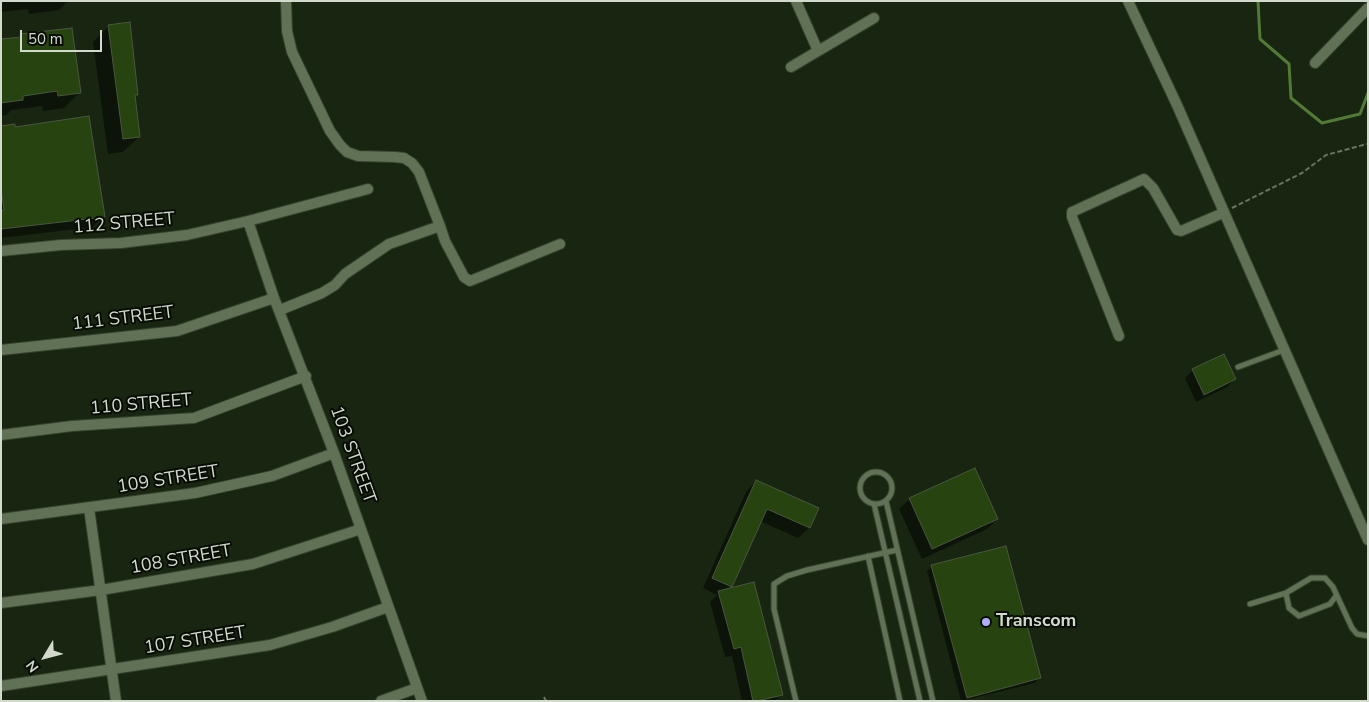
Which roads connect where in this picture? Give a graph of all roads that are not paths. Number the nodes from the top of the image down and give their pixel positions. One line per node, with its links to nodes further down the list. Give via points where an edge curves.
1 (286, 1): 12 (street, via 292,52 330,131 346,152 358,156 395,157 412,163 419,172)
2 (796, 1): 6 (street)
3 (1128, 1): 10 (street)
4 (1368, 8): 7 (street)
5 (874, 18): 6 (street)
6 (818, 51): 8 (street)
7 (1315, 63)
8 (791, 67)
9 (368, 189): 11 (street, 112 STREET)
10 (1223, 212): 17 (street, via 1182,231 1177,230 1144,178 1072,212); 19 (street)
11 (248, 221): 14 (street, 112 STREET, via 187,235); 15 (street, 103 STREET)
12 (440, 226): 13 (street, via 464,278 470,281); 16 (street, via 389,244 322,293)
13 (560, 244)
14 (1, 251)
15 (274, 298): 16 (street, 103 STREET); 18 (street, 111 STREET, via 176,330)
16 (280, 310): 21 (street, 103 STREET)
17 (1119, 336)
18 (1, 350)
19 (1284, 350): 20 (lane); 29 (street)
20 (1238, 367)
21 (306, 376): 22 (street, 110 STREET, via 194,418 72,426); 23 (street, 103 STREET)
22 (1, 435)
23 (334, 453): 26 (street, 109 STREET, via 245,483); 28 (street, 103 STREET)
24 (886, 501): 25 (lane); 25 (lane, via 892,492 887,475 869,473 861,490 863,496); 30 (lane)
25 (874, 504): 31 (lane)
26 (89, 508): 27 (street, 109 STREET); 33 (street)
27 (1, 519)
28 (362, 529): 33 (street, 108 STREET, via 254,564); 38 (street, 103 STREET)
29 (1368, 540)
30 (896, 550): 31 (lane); 39 (lane)
31 (886, 552): 32 (lane); 40 (lane)
32 (868, 556): 50 (lane, via 787,576 774,584 774,609); 51 (lane)
33 (101, 590): 36 (street, 108 STREET); 44 (street)
34 (1286, 593): 35 (lane, via 1311,578 1321,577 1329,580); 35 (lane, via 1290,608 1299,616 1330,604); 37 (lane)
35 (1336, 596): 41 (lane, via 1357,634)
36 (1, 603)
37 (1250, 604)
38 (388, 607): 44 (street, 107 STREET, via 270,645); 46 (street, 103 STREET)
39 (916, 629): 40 (lane); 42 (lane)
40 (904, 631): 43 (lane)
41 (1368, 636)
42 (923, 660): 43 (lane); 53 (lane)
43 (911, 662): 52 (lane)
44 (112, 670): 45 (street, 107 STREET); 47 (street)
45 (1, 686)
46 (417, 688): 48 (street); 49 (street, 103 STREET)
47 (116, 701)
48 (381, 701)
49 (422, 701)
50 (796, 701)
51 (900, 701)
52 (920, 701)
53 (933, 701)

